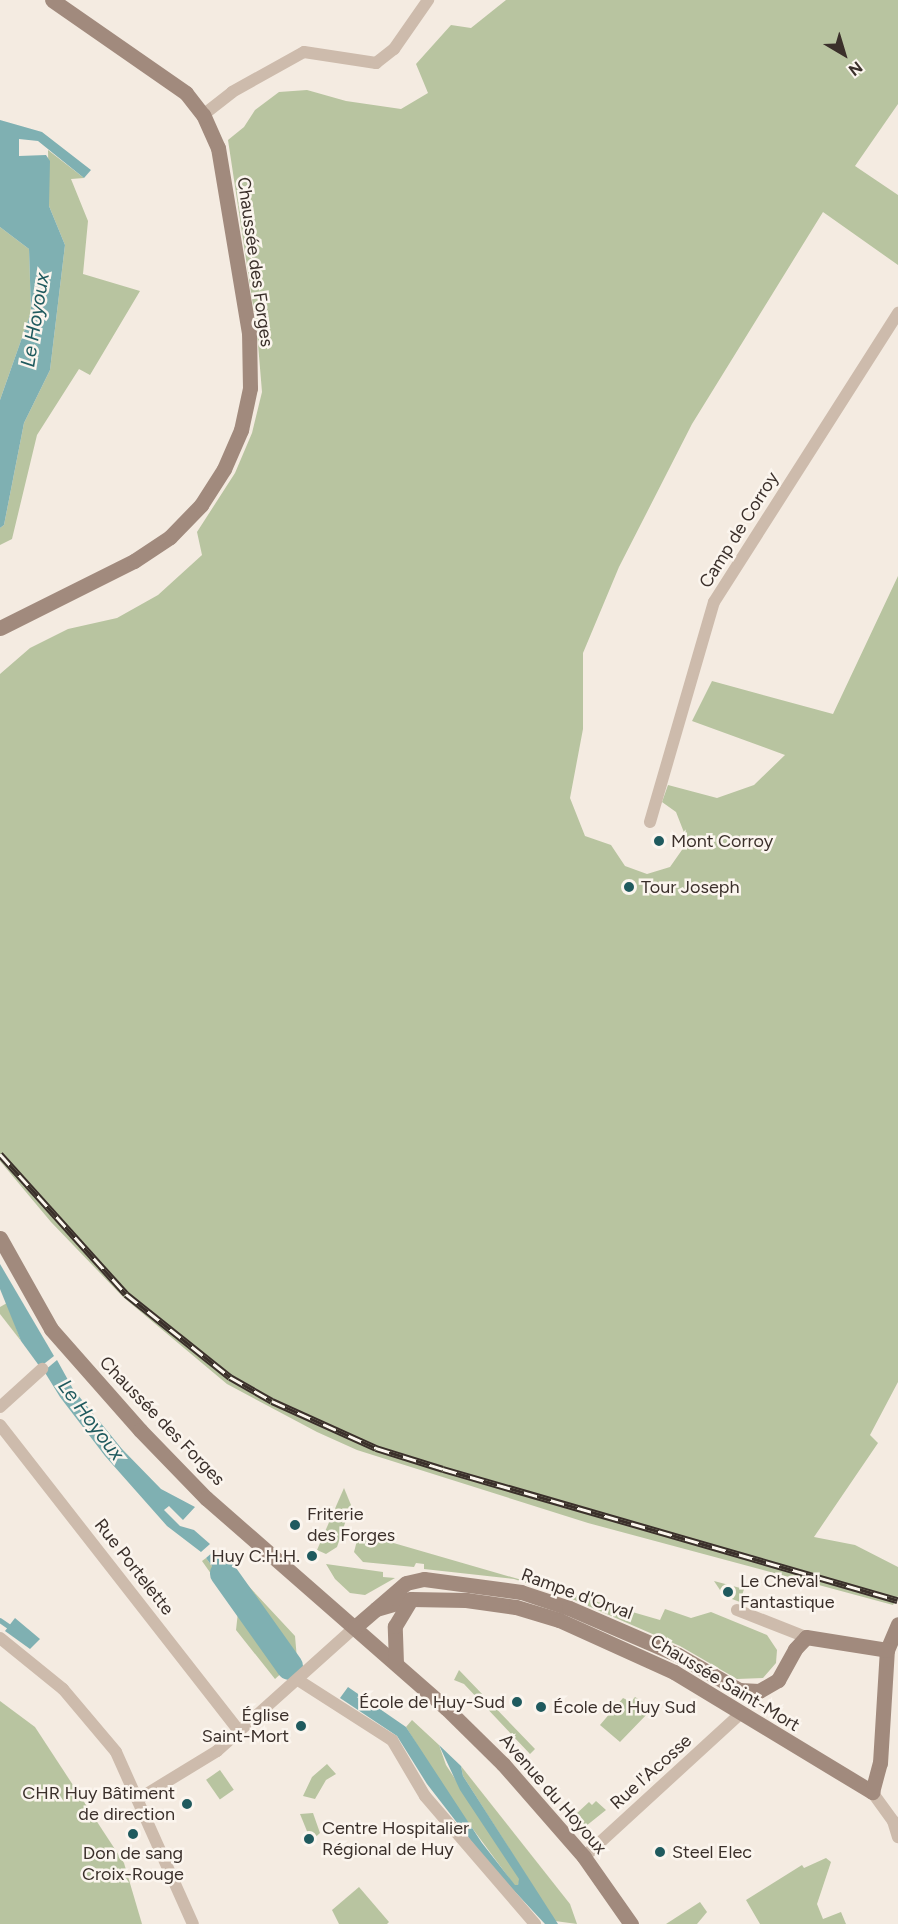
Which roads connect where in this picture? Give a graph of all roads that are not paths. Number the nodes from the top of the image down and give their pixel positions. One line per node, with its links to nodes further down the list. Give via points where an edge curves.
1 (52, 0): 3 (main road, Chaussée des Forges, via 186,93)
2 (428, 0): 3 (street, via 394,49 376,63 303,52 232,92)
3 (203, 114): 5 (main road, Chaussée des Forges, via 218,148 249,333 250,387 241,430 224,469 201,506 170,537 134,561)
4 (898, 313): 6 (street, Camp de Corroy, via 714,602)
5 (0, 628)
6 (650, 822)
7 (0, 1238): 15 (main road, Chaussée des Forges, via 51,1329 133,1422 185,1478)
8 (42, 1370): 9 (street)
9 (0, 1407)
10 (0, 1425): 22 (street, Rue Portelette)
11 (411, 1599): 12 (main road, Chaussée Saint-Mort); 19 (main road, via 395,1626); 21 (main road, Chaussée Saint-Mort, via 491,1602 559,1620 653,1660)
12 (376, 1609): 15 (main road, Rampe d'Orval); 16 (main road, Rampe d'Orval, via 406,1583 424,1579 521,1592 604,1622 678,1655 732,1687 749,1691 759,1691 778,1680)
13 (737, 1610): 16 (street)
14 (898, 1624): 18 (main road)
15 (355, 1627): 19 (main road, Avenue du Hoyoux); 20 (street)
16 (806, 1637): 18 (main road)
17 (0, 1638): 24 (street, via 63,1689 96,1724)
18 (887, 1650): 23 (main road, via 880,1763)
19 (396, 1663): 26 (main road, Avenue du Hoyoux, via 503,1764)
20 (298, 1680): 22 (street); 28 (street, via 392,1740 425,1796)
21 (741, 1713): 23 (main road, Chaussée Saint-Mort); 26 (street, Rue l'Acosse)
22 (239, 1731): 24 (street, via 217,1751)
23 (872, 1792): 25 (street, via 893,1821)
24 (140, 1798): 27 (street)
25 (898, 1837)
26 (584, 1857): 29 (main road, Avenue du Hoyoux)
27 (193, 1924)
28 (535, 1924)
29 (631, 1924)

